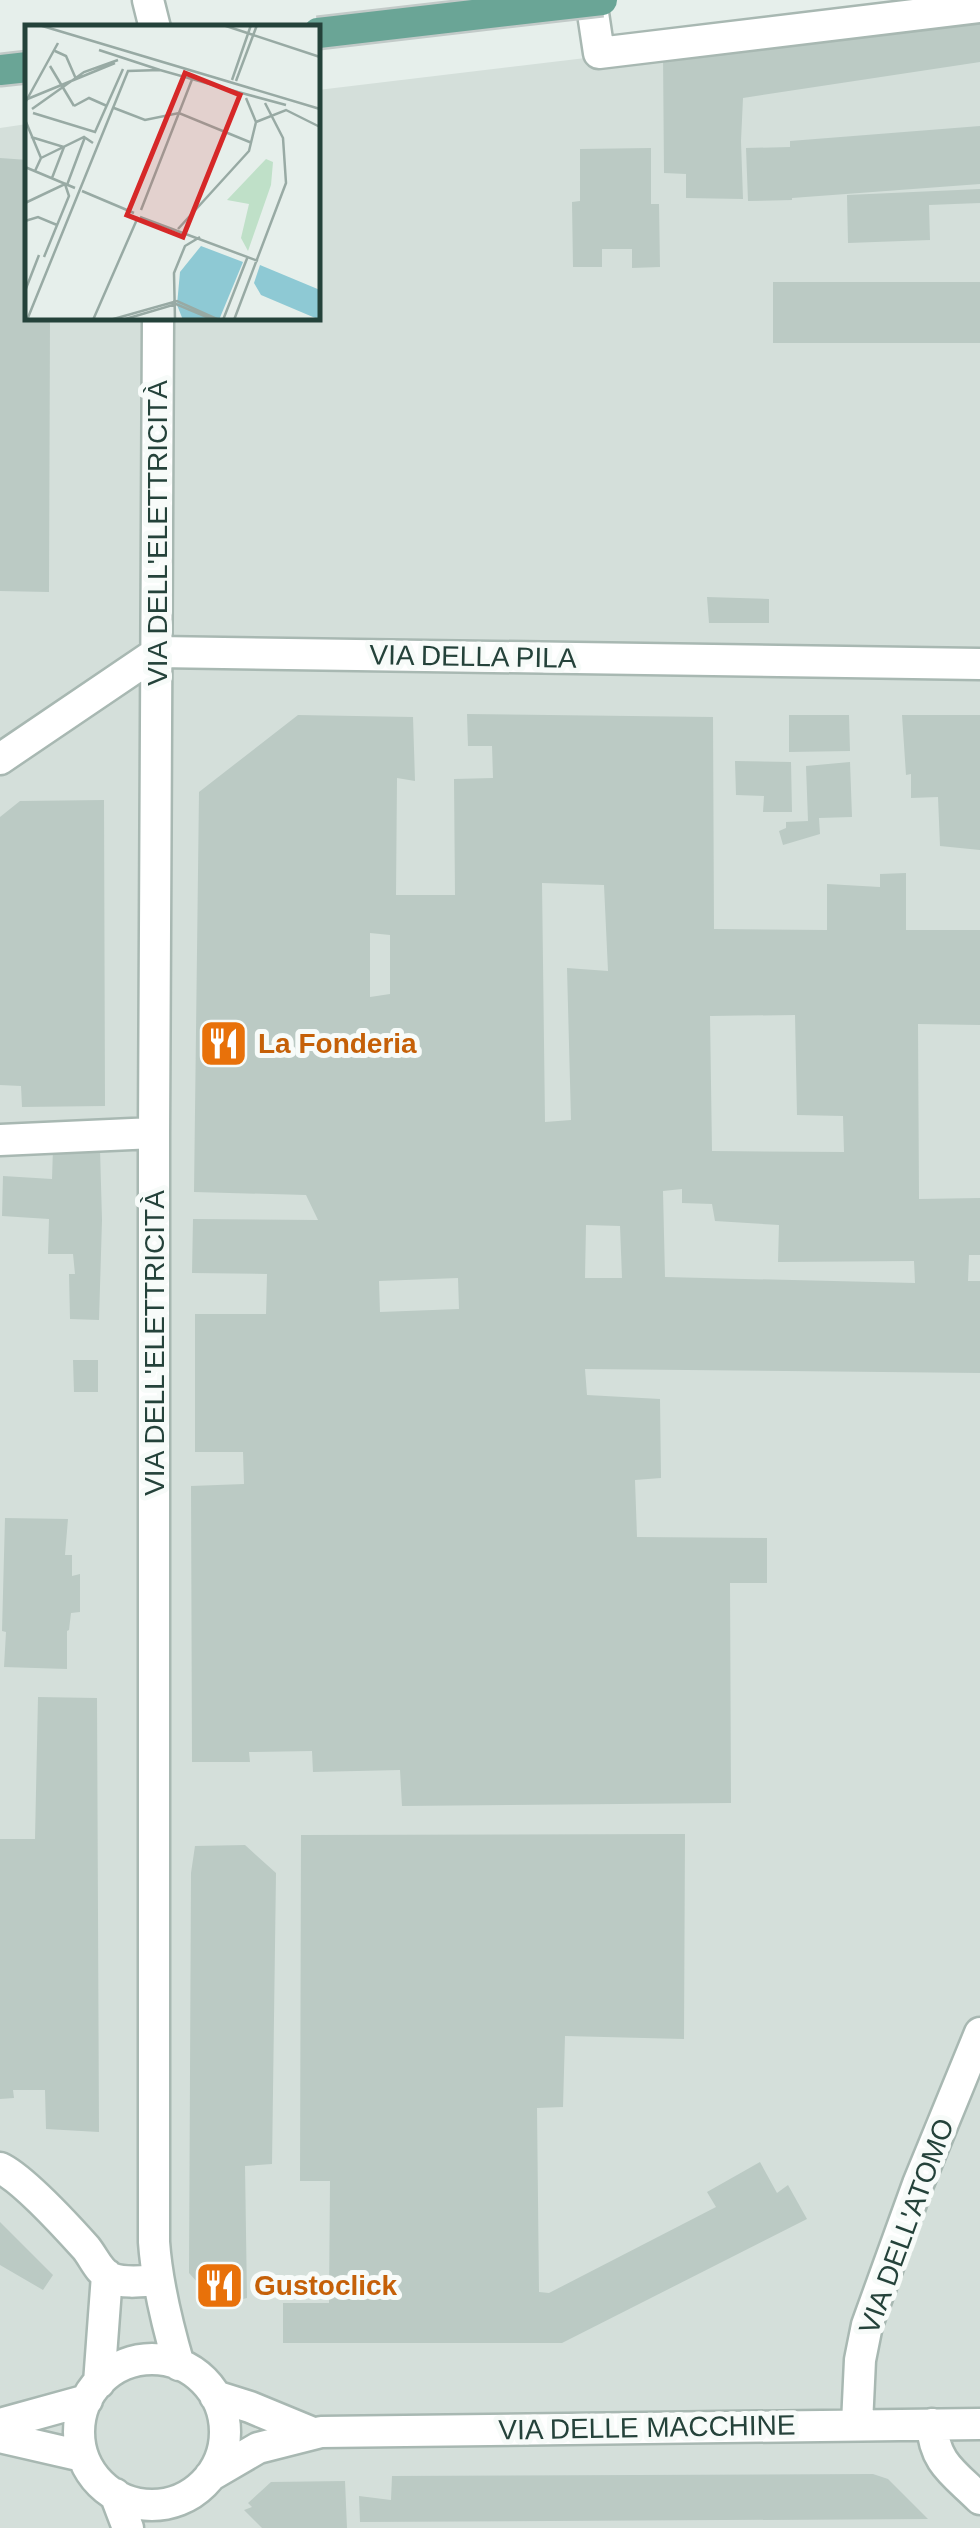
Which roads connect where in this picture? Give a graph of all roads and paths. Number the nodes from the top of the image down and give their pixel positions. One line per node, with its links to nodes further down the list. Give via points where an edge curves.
1 (148, 0): 5 (street)
2 (591, 0): 4 (street, via 599,53)
3 (602, 0): 6 (main road, bridge)
4 (980, 7)
5 (154, 25)
6 (320, 33)
7 (25, 67): 8 (main road)
8 (0, 70)
9 (158, 320): 10 (street, VIA DELL'ELETTRICITÀ)
10 (158, 652): 11 (street, VIA DELLA PILA); 12 (street); 13 (street, VIA DELL'ELETTRICITÀ)
11 (980, 664)
12 (0, 759)
13 (154, 1132): 14 (street); 18 (street, VIA DELL'ELETTRICITÀ)
14 (0, 1140)
15 (980, 2033): 23 (street, VIA DELL'ATOMO, via 867,2325)
16 (0, 2168): 17 (street)
17 (107, 2275): 18 (street); 20 (street)
18 (158, 2280): 19 (street, VIA DELL'ELETTRICITÀ)
19 (179, 2365): 20 (street, via 151,2358 128,2363); 21 (street)
20 (93, 2391): 22 (street); 28 (street, via 81,2412)
21 (215, 2396): 26 (street, VIA DELLE MACCHINE); 29 (street, via 225,2433)
22 (0, 2424)
23 (857, 2424): 24 (street, VIA DELLE MACCHINE); 26 (street, VIA DELLE MACCHINE)
24 (932, 2424): 25 (street, VIA DELLE MACCHINE); 32 (street, via 941,2459)
25 (980, 2424)
26 (313, 2432): 29 (street, VIA DELLE MACCHINE, via 258,2448)
27 (0, 2436): 28 (street)
28 (82, 2456): 30 (street)
29 (210, 2476): 31 (street)
30 (115, 2494): 31 (street, via 150,2505); 33 (street)
31 (180, 2498): 34 (street)
32 (980, 2499)
33 (128, 2528)
34 (170, 2528)

